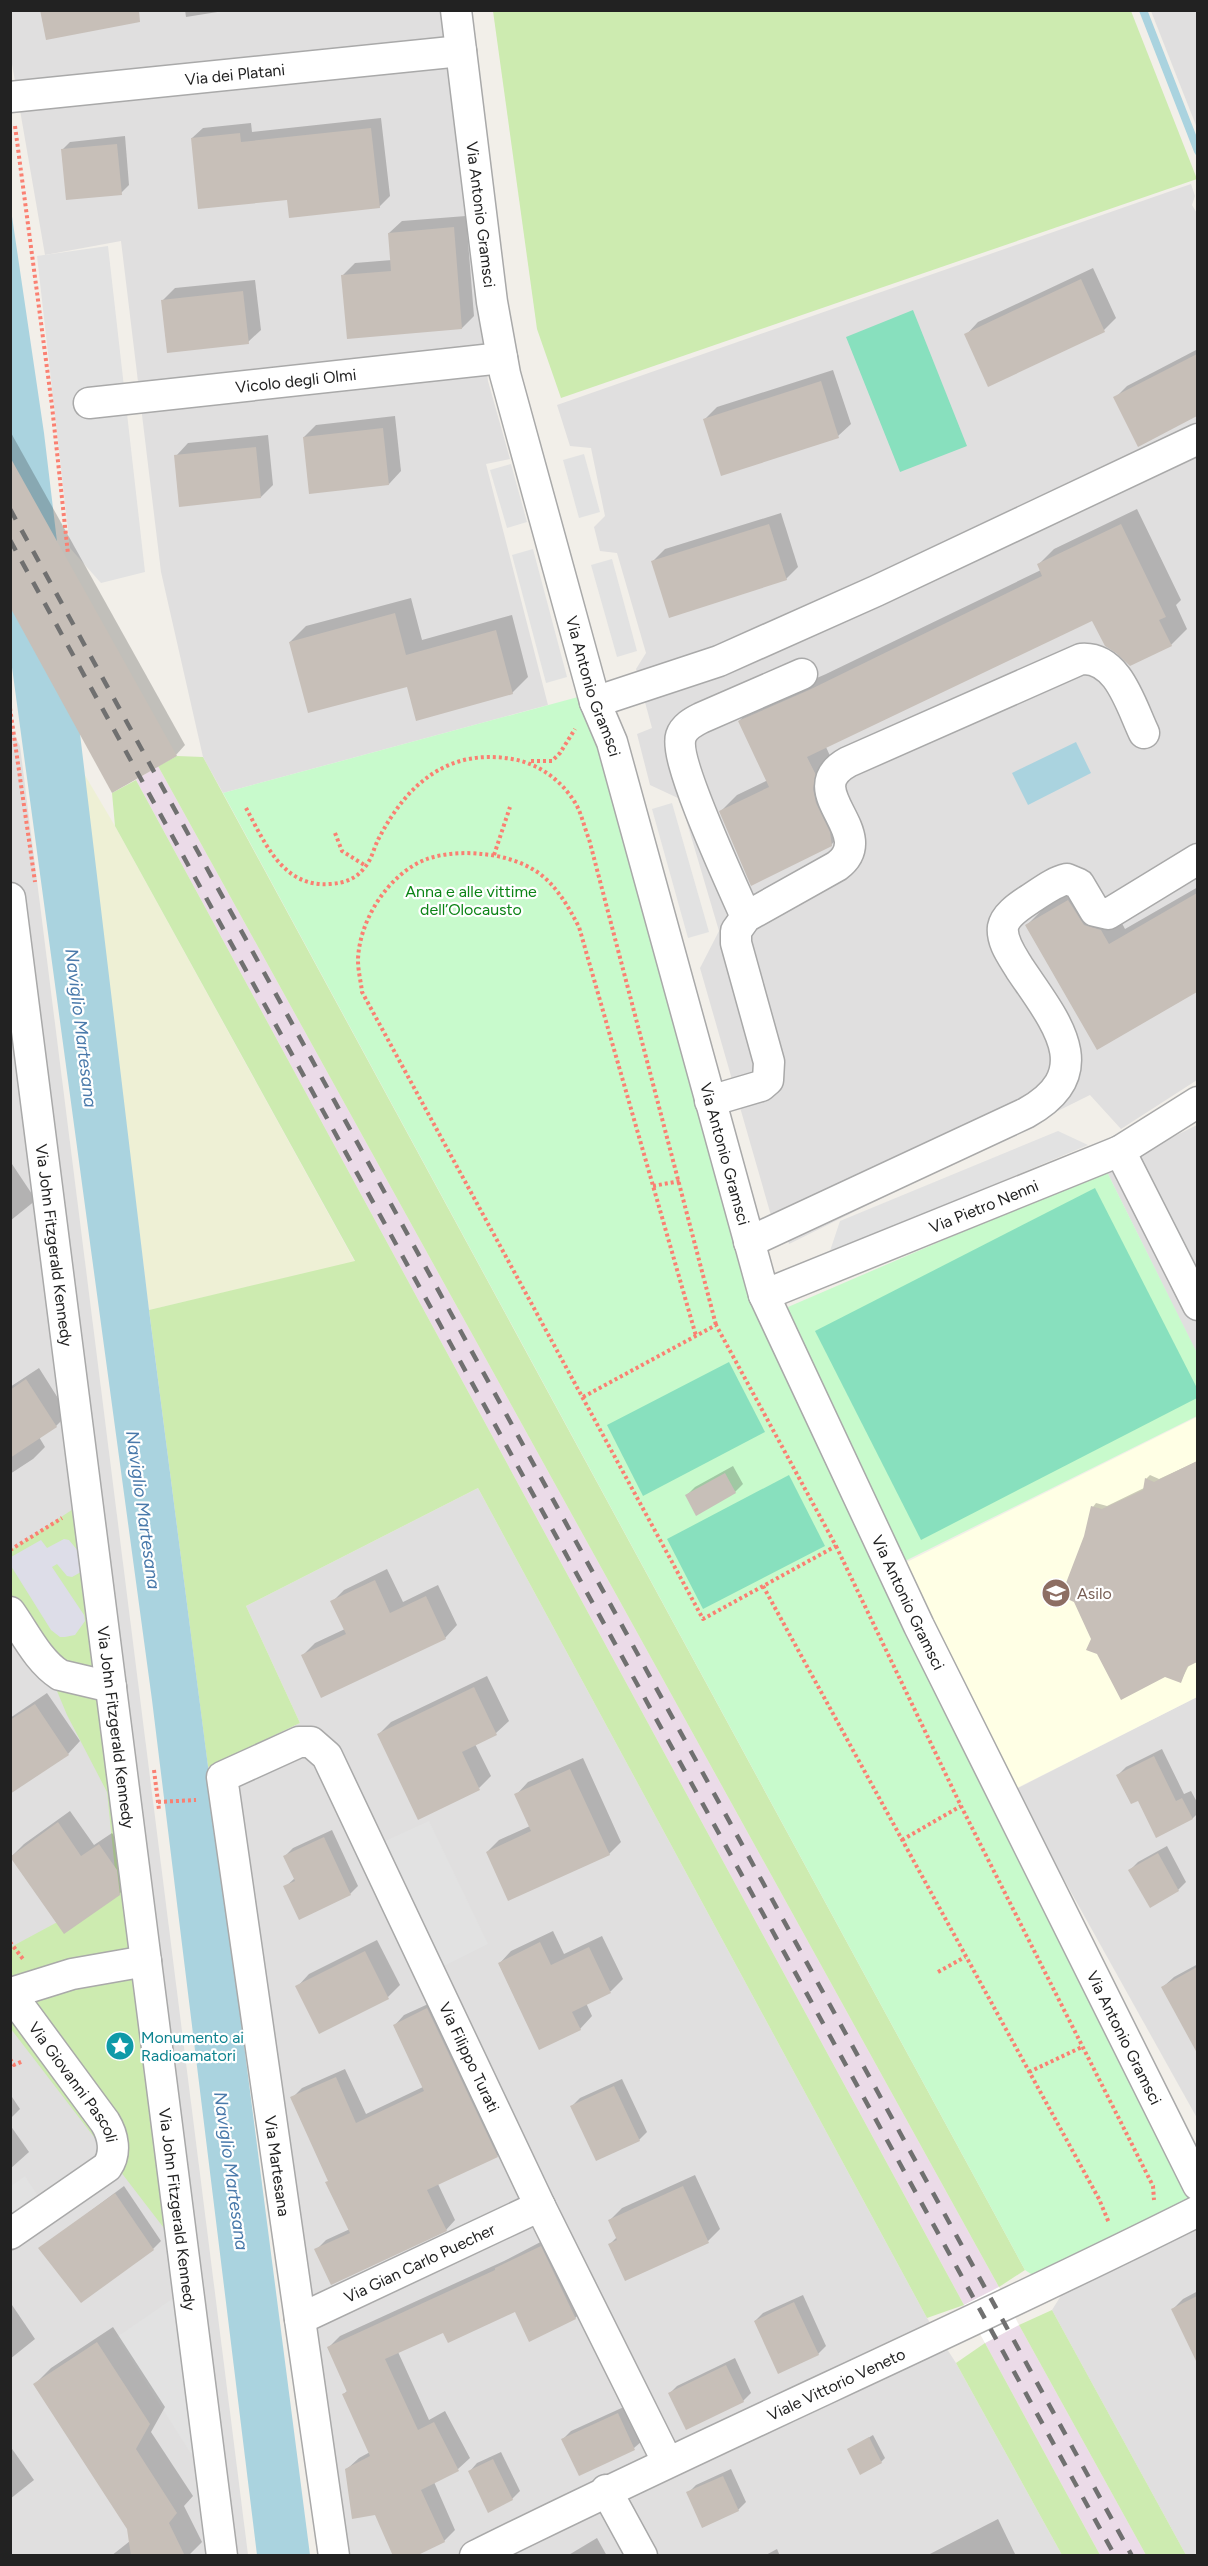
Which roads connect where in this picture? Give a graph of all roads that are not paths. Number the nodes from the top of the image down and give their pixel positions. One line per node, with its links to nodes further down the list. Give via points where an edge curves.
1 (456, 10): 2 (street, Via Antonio Gramsci)
2 (461, 51): 3 (street, Via dei Platani); 4 (street, Via Antonio Gramsci)
3 (11, 96)
4 (502, 358): 5 (street, Vicolo degli Olmi); 8 (street, Via Antonio Gramsci)
5 (89, 403)
6 (1197, 439): 8 (street, via 719,661)
7 (802, 674): 12 (street, via 694,721 681,735 681,753 689,780)
8 (595, 702): 13 (street, Via Antonio Gramsci, via 612,742)
9 (1144, 733): 12 (street, via 1111,669 1097,660 1081,659 848,762 835,771 829,783 850,836 847,856 837,866)
10 (1197, 859): 16 (street, via 1108,915 1095,911 1079,884 1067,879 1026,901 1003,924 1005,943 1052,1017 1065,1051 1066,1073 1054,1094 1026,1113)
11 (10, 898): 20 (street, Via John Fitzgerald Kennedy)
12 (746, 917): 13 (street, via 736,931 736,943 769,1062 769,1076 761,1086)
13 (710, 1101): 16 (street, Via Antonio Gramsci)
14 (1197, 1102): 15 (street, Via Pietro Nenni)
15 (1120, 1151): 17 (street, Via Pietro Nenni); 18 (street)
16 (748, 1242): 17 (street, Via Antonio Gramsci)
17 (764, 1295): 24 (street, Via Antonio Gramsci, via 919,1626)
18 (1197, 1305)
19 (10, 1612): 20 (street, via 54,1671)
20 (111, 1687): 22 (street, Via John Fitzgerald Kennedy)
21 (222, 1777): 25 (street, Via Filippo Turati, via 299,1742 311,1742 323,1750); 28 (street, Via Martesana)
22 (146, 1961): 23 (street, via 72,1974); 31 (street, Via John Fitzgerald Kennedy)
23 (11, 1993): 27 (street, Via Giovanni Pascoli, via 105,2122 113,2150 107,2167)
24 (1197, 2185)
25 (540, 2206): 28 (street, Via Gian Carlo Puecher); 29 (street, Via Filippo Turati)
26 (1197, 2211): 29 (street, Viale Vittorio Veneto, via 1041,2288)
27 (10, 2234)
28 (300, 2319): 32 (street, Via Martesana)
29 (667, 2461): 30 (street, Viale Vittorio Veneto)
30 (606, 2490): 33 (street, Viale Vittorio Veneto); 34 (street)
31 (222, 2556)
32 (334, 2556)
33 (475, 2556)
34 (642, 2556)

